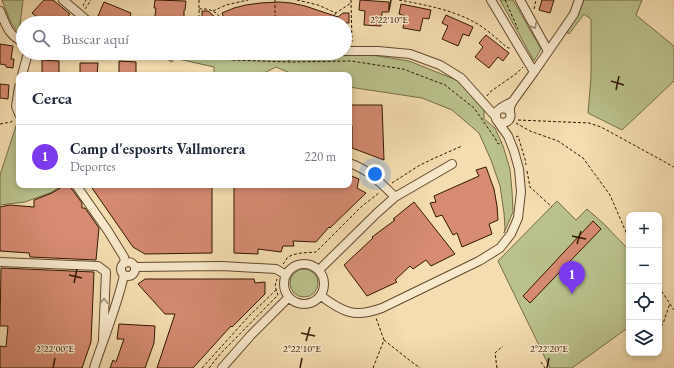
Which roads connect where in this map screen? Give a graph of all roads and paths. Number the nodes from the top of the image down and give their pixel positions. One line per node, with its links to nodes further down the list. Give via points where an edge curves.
1 (63, 0): 20 (street)
2 (91, 0): 20 (path)
3 (199, 0): 15 (path)
4 (248, 0): 18 (path)
5 (275, 0): 23 (path)
6 (297, 0): 19 (path, via 318,5)
7 (351, 0): 14 (path)
8 (400, 0): 28 (path, via 456,15 477,24 508,48)
9 (491, 0): 34 (street)
10 (505, 0): 25 (path)
11 (520, 0): 30 (street, one-way to 30)
12 (536, 0): 16 (path)
13 (579, 0): 30 (street, via 574,14)
14 (351, 3): 19 (path); 24 (path)
15 (199, 9): 18 (path, via 207,8); 21 (path)
16 (534, 9)
17 (0, 11): 26 (street)
18 (213, 11): 22 (path)
19 (336, 14)
20 (80, 15)
21 (199, 16)
22 (220, 16)
23 (275, 16)
24 (351, 16)
25 (518, 30)
26 (4, 31): 27 (street)
27 (16, 38)
28 (513, 47)
29 (352, 51): 37 (street, via 410,54 434,62 461,78)
30 (548, 51): 36 (street)
31 (26, 60): 35 (street)
32 (232, 60): 33 (path)
33 (289, 62): 39 (path, via 351,61 403,69 445,86)
34 (528, 62): 36 (street); 37 (path, via 518,73)
35 (23, 72)
36 (534, 72): 38 (street)
37 (481, 100): 39 (path); 40 (street); 43 (street)
38 (512, 101): 40 (street); 42 (street)
39 (474, 108): 45 (path, via 498,144)
40 (500, 108): 42 (street, via 507,109); 43 (street, via 496,112)
41 (16, 114): 44 (path, via 11,122)
42 (511, 117): 43 (street, via 504,123); 45 (street); 49 (path, via 521,121 589,123); 54 (path, via 530,131 558,141 583,158 610,195)
43 (496, 118): 45 (street)
44 (0, 124)
45 (508, 138): 53 (path, via 518,136 530,187); 67 (street, via 519,169 521,192 518,218 511,234 500,248 479,260)
46 (462, 146): 50 (path, via 420,165)
47 (352, 164): 50 (street, via 373,175)
48 (452, 164): 52 (street)
49 (674, 167)
50 (385, 187): 52 (street); 59 (path, via 316,252 299,253 287,258 281,267)
51 (79, 188): 56 (street, via 112,237 124,257)
52 (395, 197): 58 (street)
53 (552, 207)
54 (626, 232)
55 (0, 262): 69 (street, one-way to 55, via 106,272 98,266)
56 (125, 264): 57 (street, via 130,263); 60 (street, via 122,267)
57 (135, 267): 59 (street, via 222,266 276,269); 60 (street, via 133,275)
58 (319, 270): 59 (street, via 309,264 302,264); 63 (street, via 325,283)
59 (282, 273): 61 (path); 64 (street, via 285,291)
60 (124, 275): 69 (street, via 120,294)
61 (276, 289): 74 (path); 75 (path, via 278,295)
62 (662, 291): 65 (path)
63 (321, 296): 64 (street, via 312,303 305,304 294,302); 67 (street, via 346,311)
64 (289, 297): 76 (street)
65 (670, 303): 66 (path); 68 (path)
66 (674, 310)
67 (372, 312): 70 (path)
68 (662, 325)
69 (103, 340): 73 (street)
70 (384, 340): 77 (path); 78 (path)
71 (503, 346): 79 (path, via 495,352)
72 (541, 362): 80 (path)
73 (94, 368)
74 (202, 368)
75 (209, 368)
76 (222, 368)
77 (373, 368)
78 (420, 368)
79 (497, 368)
80 (545, 368)

